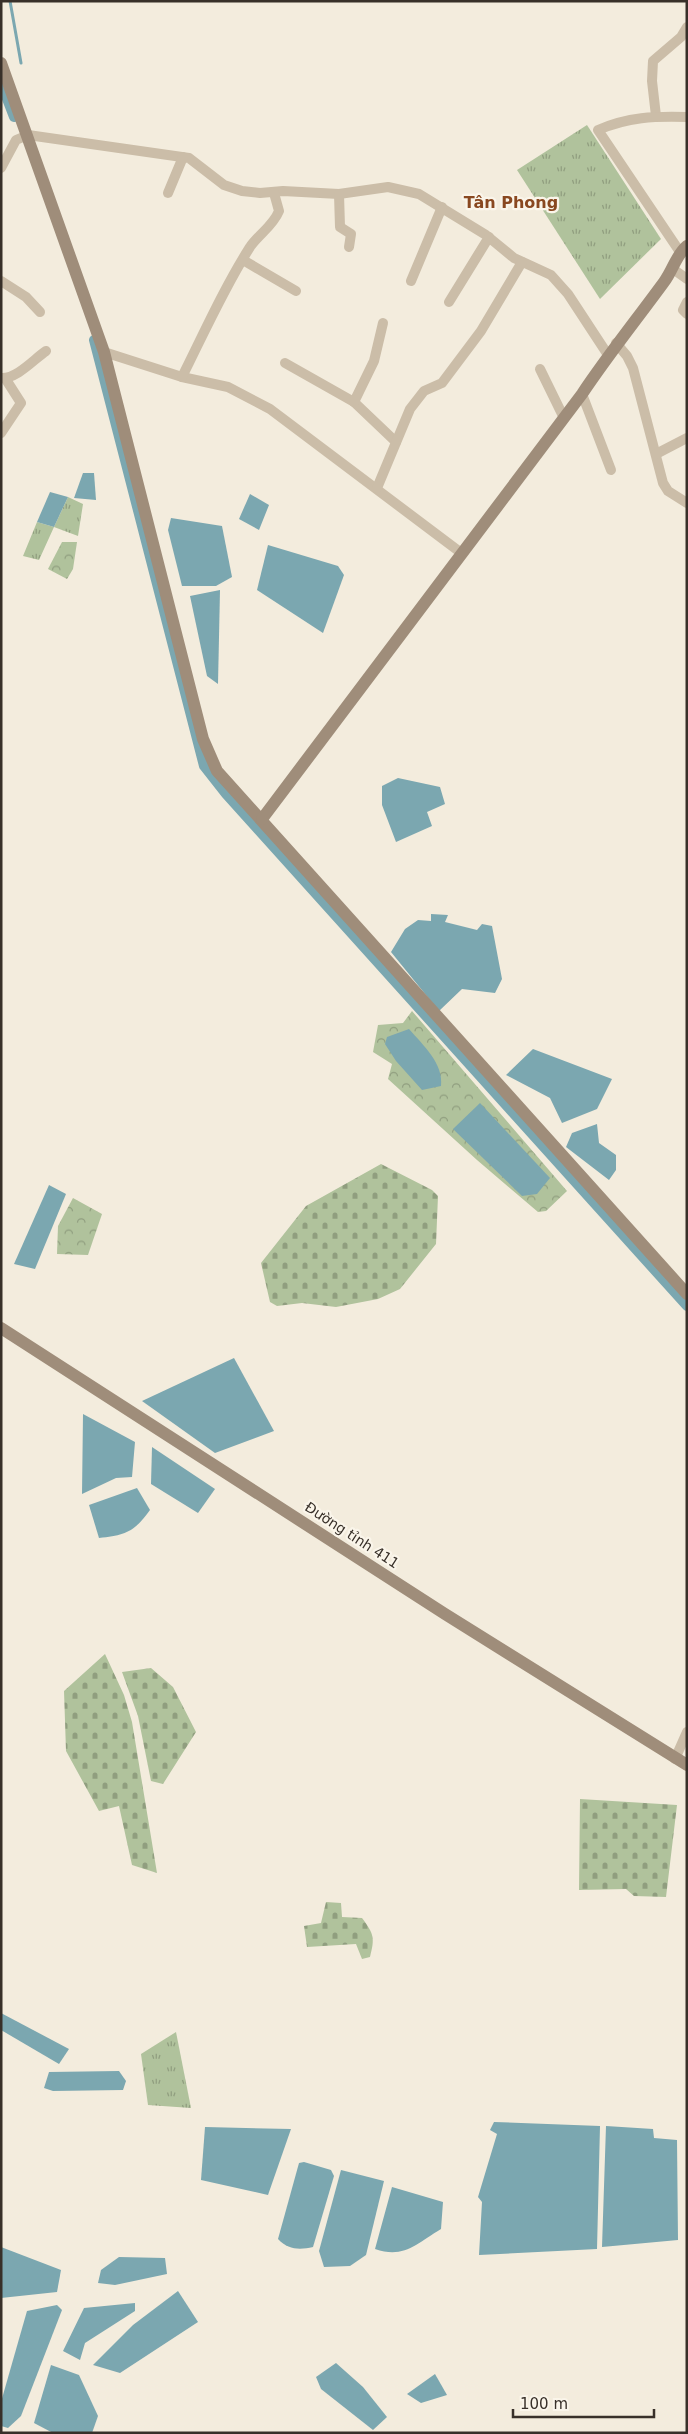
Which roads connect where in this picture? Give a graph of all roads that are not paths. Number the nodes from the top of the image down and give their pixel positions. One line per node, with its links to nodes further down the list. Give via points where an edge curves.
1 (687, 27): 3 (street, via 653,61)
2 (1, 63): 5 (main road)
3 (656, 116): 4 (street); 14 (street, via 620,121 598,130)
4 (687, 117)
5 (28, 135): 6 (street); 7 (street, via 16,140); 29 (main road)
6 (183, 157): 8 (street); 9 (street, via 193,160 232,189)
7 (1, 168)
8 (168, 193)
9 (274, 193): 10 (street); 15 (street, via 279,211 276,218)
10 (339, 194): 11 (street, via 388,187 419,194); 13 (street, via 340,227 351,234)
11 (442, 207): 12 (street); 20 (street)
12 (489, 237): 16 (street); 22 (street)
13 (349, 247)
14 (684, 249): 17 (main road)
15 (243, 260): 21 (street); 33 (street)
16 (522, 262): 30 (street, via 545,271 557,281); 40 (street, via 481,331 442,383 424,391 410,409)
17 (673, 269): 18 (street); 27 (main road)
18 (687, 279)
19 (1, 281): 24 (street, via 26,297)
20 (411, 281)
21 (296, 290)
22 (449, 302)
23 (687, 302): 25 (street, via 683,310)
24 (40, 312)
25 (687, 314)
26 (383, 323): 36 (street, via 374,360)
27 (616, 343): 30 (main road); 41 (street, via 633,368)
28 (46, 351): 34 (street, via 17,373)
29 (104, 352): 33 (street); 46 (main road, via 203,739 217,770)
30 (608, 355): 35 (main road)
31 (286, 363): 36 (street)
32 (540, 369): 37 (street)
33 (182, 377): 43 (street, via 228,387 270,409)
34 (3, 378): 38 (street, via 20,403)
35 (582, 394): 37 (main road); 42 (street)
36 (354, 402): 40 (street)
37 (563, 416): 45 (main road)
38 (1, 433)
39 (687, 438): 41 (street)
40 (396, 442): 43 (street)
41 (656, 454): 44 (street, via 666,489)
42 (611, 470)
43 (377, 488): 45 (street)
44 (687, 503)
45 (460, 552): 46 (main road)
46 (262, 819): 47 (main road, via 616,1219)
47 (687, 1294)
48 (1, 1328): 50 (main road, Đường tỉnh 411)
49 (687, 1732): 50 (street)
50 (675, 1759): 51 (main road, Đường tỉnh 411)
51 (687, 1765)

